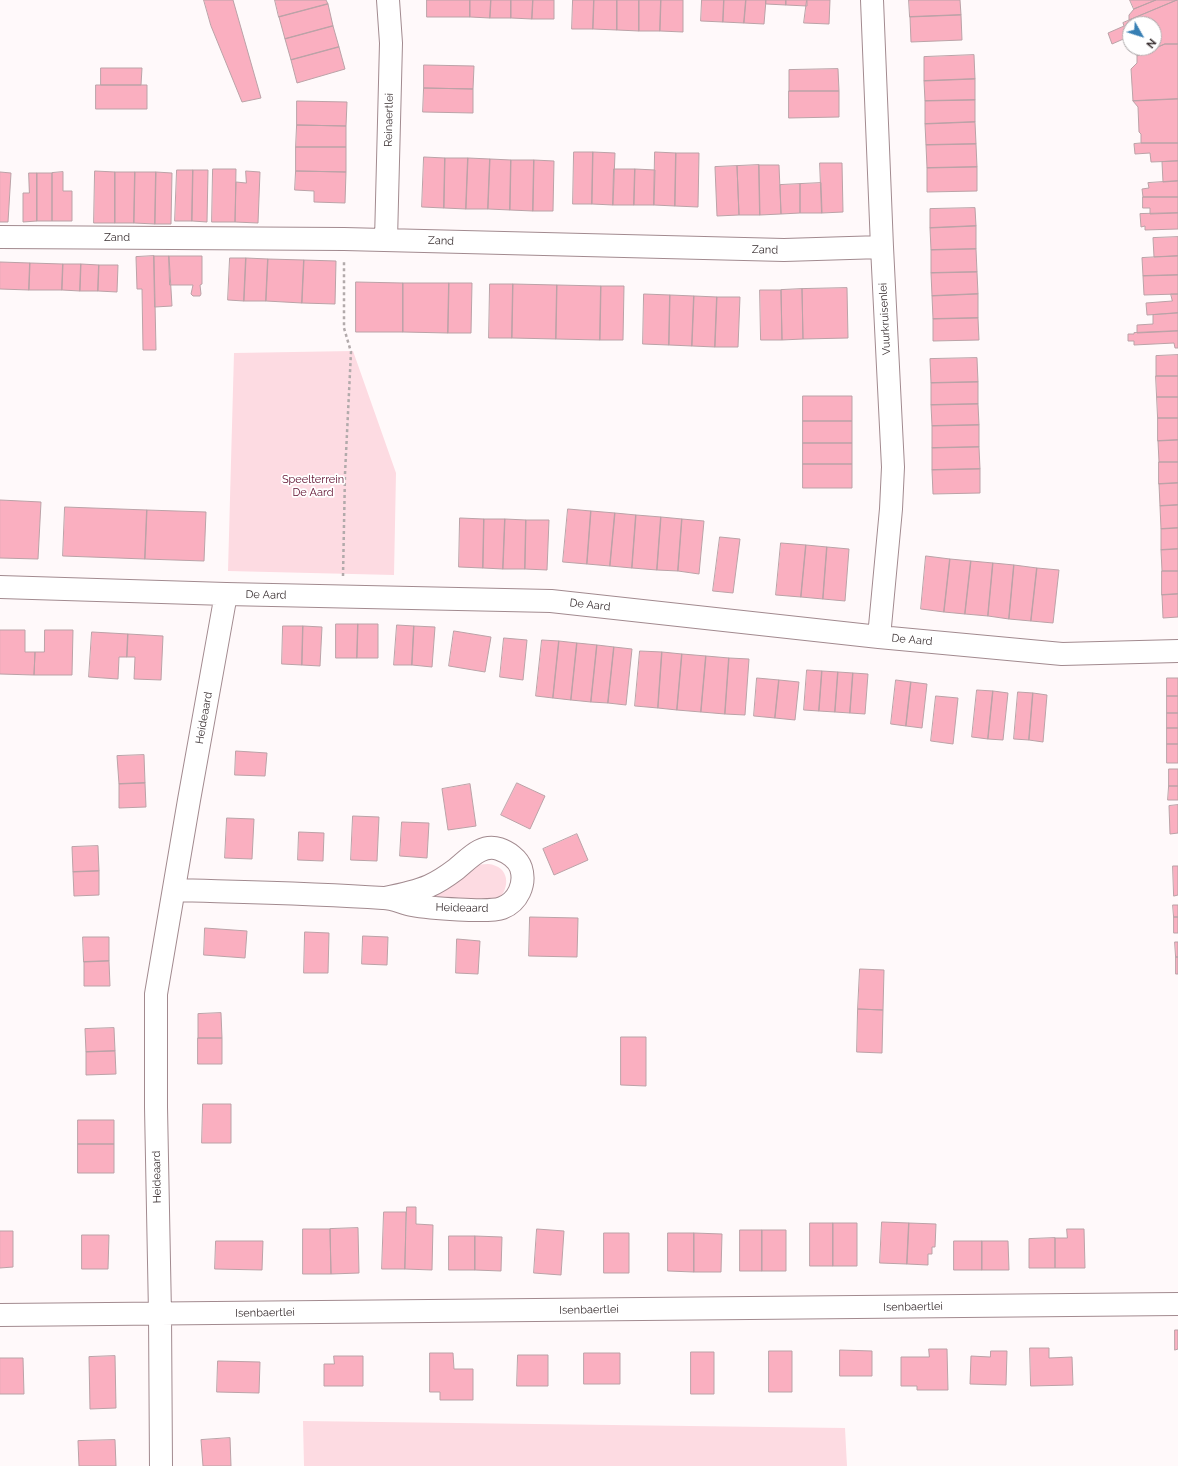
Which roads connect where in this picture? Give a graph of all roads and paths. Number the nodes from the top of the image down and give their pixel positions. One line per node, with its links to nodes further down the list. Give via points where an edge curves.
1 (388, 0): 5 (street, Reinaertlei, via 391,43)
2 (872, 0): 6 (street, Vuurkruisenlei)
3 (0, 237): 4 (street, Zand)
4 (344, 239): 5 (street, Zand); 9 (path, via 344,328 350,352)
5 (386, 240): 6 (street, Zand, via 784,250)
6 (882, 247): 10 (street, Vuurkruisenlei, via 893,467)
7 (0, 586): 8 (street, De Aard)
8 (226, 594): 9 (street, De Aard); 12 (street, Heideaard)
9 (343, 597): 10 (street, De Aard, via 551,601)
10 (878, 637): 11 (street, De Aard, via 1062,654)
11 (1178, 651)
12 (175, 890): 13 (street, Heideaard); 15 (street, Heideaard, via 156,994)
13 (386, 898): 13 (street, Heideaard, via 430,885 455,870 477,852 488,848 507,852 520,865 522,873 521,890 510,904 501,908 431,908)
14 (1178, 1304): 15 (street, Isenbaertlei)
15 (160, 1314): 16 (street, Isenbaertlei); 17 (street, Heideaard)
16 (0, 1315)
17 (160, 1466)

